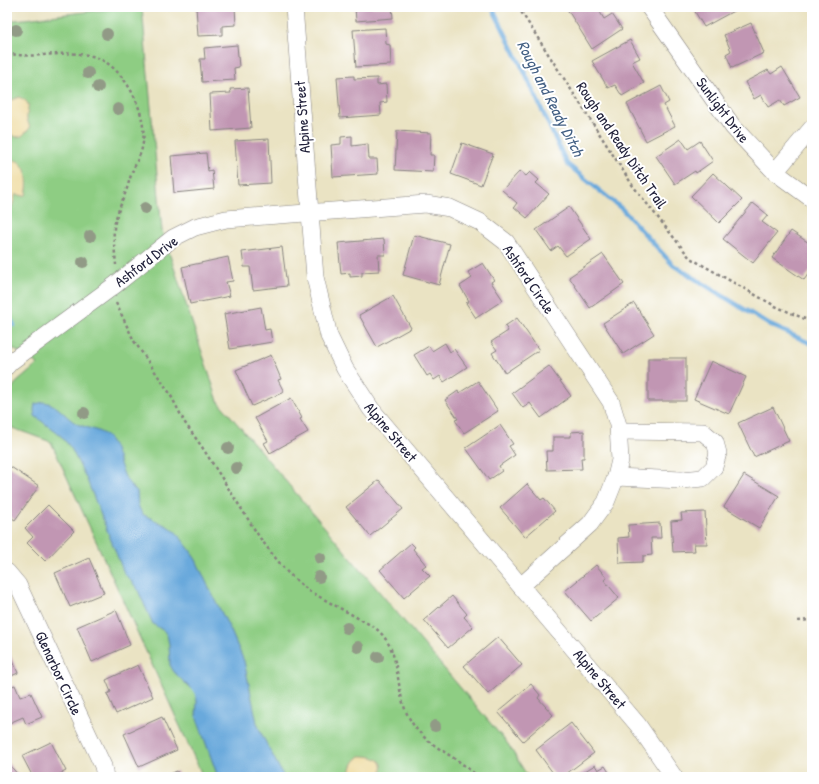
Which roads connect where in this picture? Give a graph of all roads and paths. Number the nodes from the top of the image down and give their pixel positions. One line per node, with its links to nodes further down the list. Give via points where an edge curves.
1 (294, 7): 8 (street, Alpine Street)
2 (518, 7): 11 (path, Rough and Ready Ditch Trail, via 633,186 690,258 775,306)
3 (649, 7): 6 (street, Sunlight Drive, via 733,127)
4 (7, 53): 9 (path, via 22,56 92,56 116,70 133,94 141,119 143,142 115,224)
5 (812, 128): 6 (street)
6 (775, 172): 7 (street, Sunlight Drive)
7 (812, 200)
8 (310, 212): 12 (street, Ashford Drive, via 226,219 195,227 173,238); 13 (street, Ashford Circle, via 426,204 450,208 480,222 500,237 510,249 611,402); 16 (street, Alpine Street, via 315,277 329,336 345,369 371,409)
9 (116, 265)
10 (115, 302): 20 (path, via 134,341 185,423 273,555 309,591 383,634 394,655 401,697 411,723 433,745)
11 (812, 322)
12 (7, 366)
13 (619, 431): 14 (street, Ashford Circle, via 620,460); 14 (street, via 703,432 715,442 718,453 714,467 703,478 682,480)
14 (616, 477): 16 (street, Ashford Circle, via 606,502 590,524)
15 (7, 572): 19 (street, Glenarbor Circle, via 18,585 103,766)
16 (521, 586): 21 (street, Alpine Street, via 638,724)
17 (812, 620): 18 (path)
18 (798, 621)
19 (105, 777)
20 (479, 777)
21 (674, 777)

